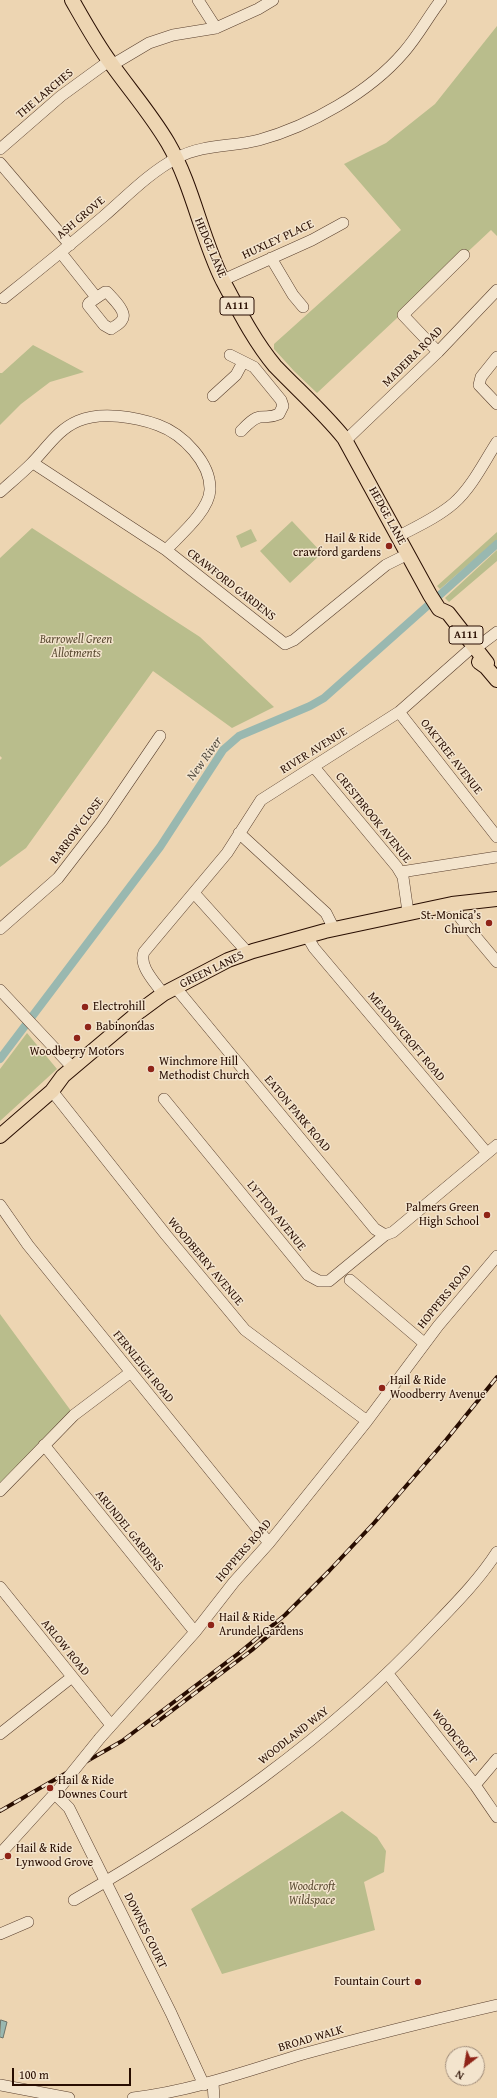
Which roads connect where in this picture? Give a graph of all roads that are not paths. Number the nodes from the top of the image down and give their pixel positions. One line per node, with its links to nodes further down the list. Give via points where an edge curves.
1 (72, 0): 6 (main road, HEDGE LANE / A111)
2 (198, 0): 5 (street)
3 (273, 0): 5 (street, THE LARCHES)
4 (441, 0): 8 (street, ASH GROVE, via 404,52 378,79 347,99 286,132 257,140 204,148)
5 (216, 28): 6 (street, THE LARCHES, via 166,37)
6 (110, 63): 7 (street, THE LARCHES, via 61,96); 8 (main road, HEDGE LANE / A111, via 151,117)
7 (0, 149)
8 (176, 158): 11 (street, ASH GROVE, via 158,170); 15 (main road, HEDGE LANE / A111)
9 (0, 163): 11 (street)
10 (343, 224): 14 (street, HUXLEY PLACE)
11 (70, 245): 12 (street, ASH GROVE)
12 (60, 253): 17 (street); 18 (street, ASH GROVE)
13 (464, 255): 20 (street, via 403,315)
14 (272, 258): 15 (street, HUXLEY PLACE); 19 (street, via 292,295)
15 (223, 280): 24 (main road, HEDGE LANE / A111, via 254,336)
16 (497, 290): 20 (street, MADEIRA ROAD)
17 (96, 297)
18 (1, 301)
19 (303, 307)
20 (438, 352): 29 (street, MADEIRA ROAD)
21 (230, 355): 23 (street)
22 (497, 357): 27 (street, via 481,377 479,385)
23 (243, 362): 25 (street, via 254,367); 26 (street, via 236,375)
24 (276, 366): 25 (street); 29 (main road, HEDGE LANE / A111)
25 (263, 377): 28 (street, via 281,400 279,414 270,418 255,419)
26 (213, 396)
27 (497, 404)
28 (241, 431)
29 (345, 440): 33 (main road, HEDGE LANE / A111)
30 (497, 442): 33 (street, via 473,481 455,502 433,519)
31 (33, 463): 32 (street); 34 (street, CRAWFORD GARDENS); 34 (street, via 62,430 79,421 98,417 159,425 175,434 202,462 209,477 210,491 205,508)
32 (0, 492)
33 (399, 536): 35 (main road, HEDGE LANE / A111)
34 (166, 550): 35 (street, CRAWFORD GARDENS, via 286,644 386,565)
35 (408, 554): 37 (main road, HEDGE LANE / A111, via 438,608 441,619)
36 (497, 632): 37 (street, RIVER AVENUE)
37 (472, 649): 38 (main road, HEDGE LANE / A111, via 481,665); 39 (street, RIVER AVENUE)
38 (497, 680)
39 (399, 712): 41 (street, RIVER AVENUE); 43 (street, OAKTREE AVENUE)
40 (160, 736): 50 (street, BARROW CLOSE, via 102,821 58,878)
41 (314, 767): 42 (street, RIVER AVENUE, via 261,800); 45 (street, CRESTBROOK AVENUE)
42 (240, 833): 46 (street, RIVER AVENUE); 51 (street, via 326,913)
43 (497, 837)
44 (497, 857): 45 (street)
45 (401, 872): 49 (street, CRESTBROOK AVENUE)
46 (194, 893): 53 (street); 57 (street, RIVER AVENUE, via 142,956 146,969)
47 (497, 899): 48 (main road, GREEN LANES)
48 (452, 904): 49 (main road, GREEN LANES); 54 (street, via 461,919)
49 (408, 912): 51 (main road, GREEN LANES)
50 (0, 929)
51 (334, 929): 52 (main road, GREEN LANES)
52 (307, 936): 53 (main road, GREEN LANES); 63 (street, MEADOWCROFT ROAD, via 314,948)
53 (248, 952): 55 (main road, GREEN LANES)
54 (497, 962)
55 (176, 988): 57 (main road, GREEN LANES); 65 (street, EATON PARK ROAD, via 376,1229)
56 (0, 990): 58 (street)
57 (163, 994): 58 (main road, GREEN LANES)
58 (72, 1068): 59 (main road, GREEN LANES)
59 (52, 1091): 61 (main road, GREEN LANES); 70 (street, WOODBERRY AVENUE, via 245,1330)
60 (164, 1099): 65 (street, LYTTON AVENUE, via 309,1276 320,1282 329,1281)
61 (0, 1136)
62 (497, 1145): 63 (street, LYTTON AVENUE)
63 (487, 1153): 65 (street, LYTTON AVENUE, via 393,1232)
64 (0, 1205): 69 (street, FERNLEIGH ROAD, via 28,1245)
65 (385, 1235)
66 (497, 1256): 68 (street, HOPPERS ROAD)
67 (350, 1280): 68 (street)
68 (424, 1343): 70 (street, HOPPERS ROAD)
69 (130, 1372): 71 (street, via 74,1415); 73 (street, FERNLEIGH ROAD)
70 (367, 1421): 73 (street, HOPPERS ROAD)
71 (44, 1445): 72 (street); 76 (street, ARUNDEL GARDENS)
72 (0, 1491)
73 (269, 1543): 76 (street, HOPPERS ROAD)
74 (497, 1552): 77 (street, WOODLAND WAY, via 465,1594)
75 (0, 1587): 78 (street, ARLOW ROAD)
76 (195, 1632): 79 (street, HOPPERS ROAD)
77 (388, 1674): 82 (street, WOODCROFT); 86 (street, WOODLAND WAY, via 344,1714 212,1814)
78 (72, 1677): 79 (street, ARLOW ROAD); 80 (street)
79 (111, 1725): 83 (street, HOPPERS ROAD, bridge)
80 (0, 1734)
81 (497, 1759): 82 (street)
82 (475, 1785): 84 (street, WOODCROFT)
83 (56, 1792): 85 (street, HOPPERS ROAD); 86 (street, DOWNES COURT, via 69,1808)
84 (497, 1817)
85 (0, 1854)
86 (106, 1882): 87 (street, WOODLAND WAY); 91 (street, DOWNES COURT)
87 (74, 1900)
88 (28, 1922): 89 (street)
89 (0, 1934)
90 (497, 2005): 91 (street, BROAD WALK, via 303,2054)
91 (208, 2084): 94 (street, BROAD WALK); 95 (street)
92 (0, 2085): 93 (street)
93 (68, 2098)
94 (133, 2098)
95 (214, 2098)

